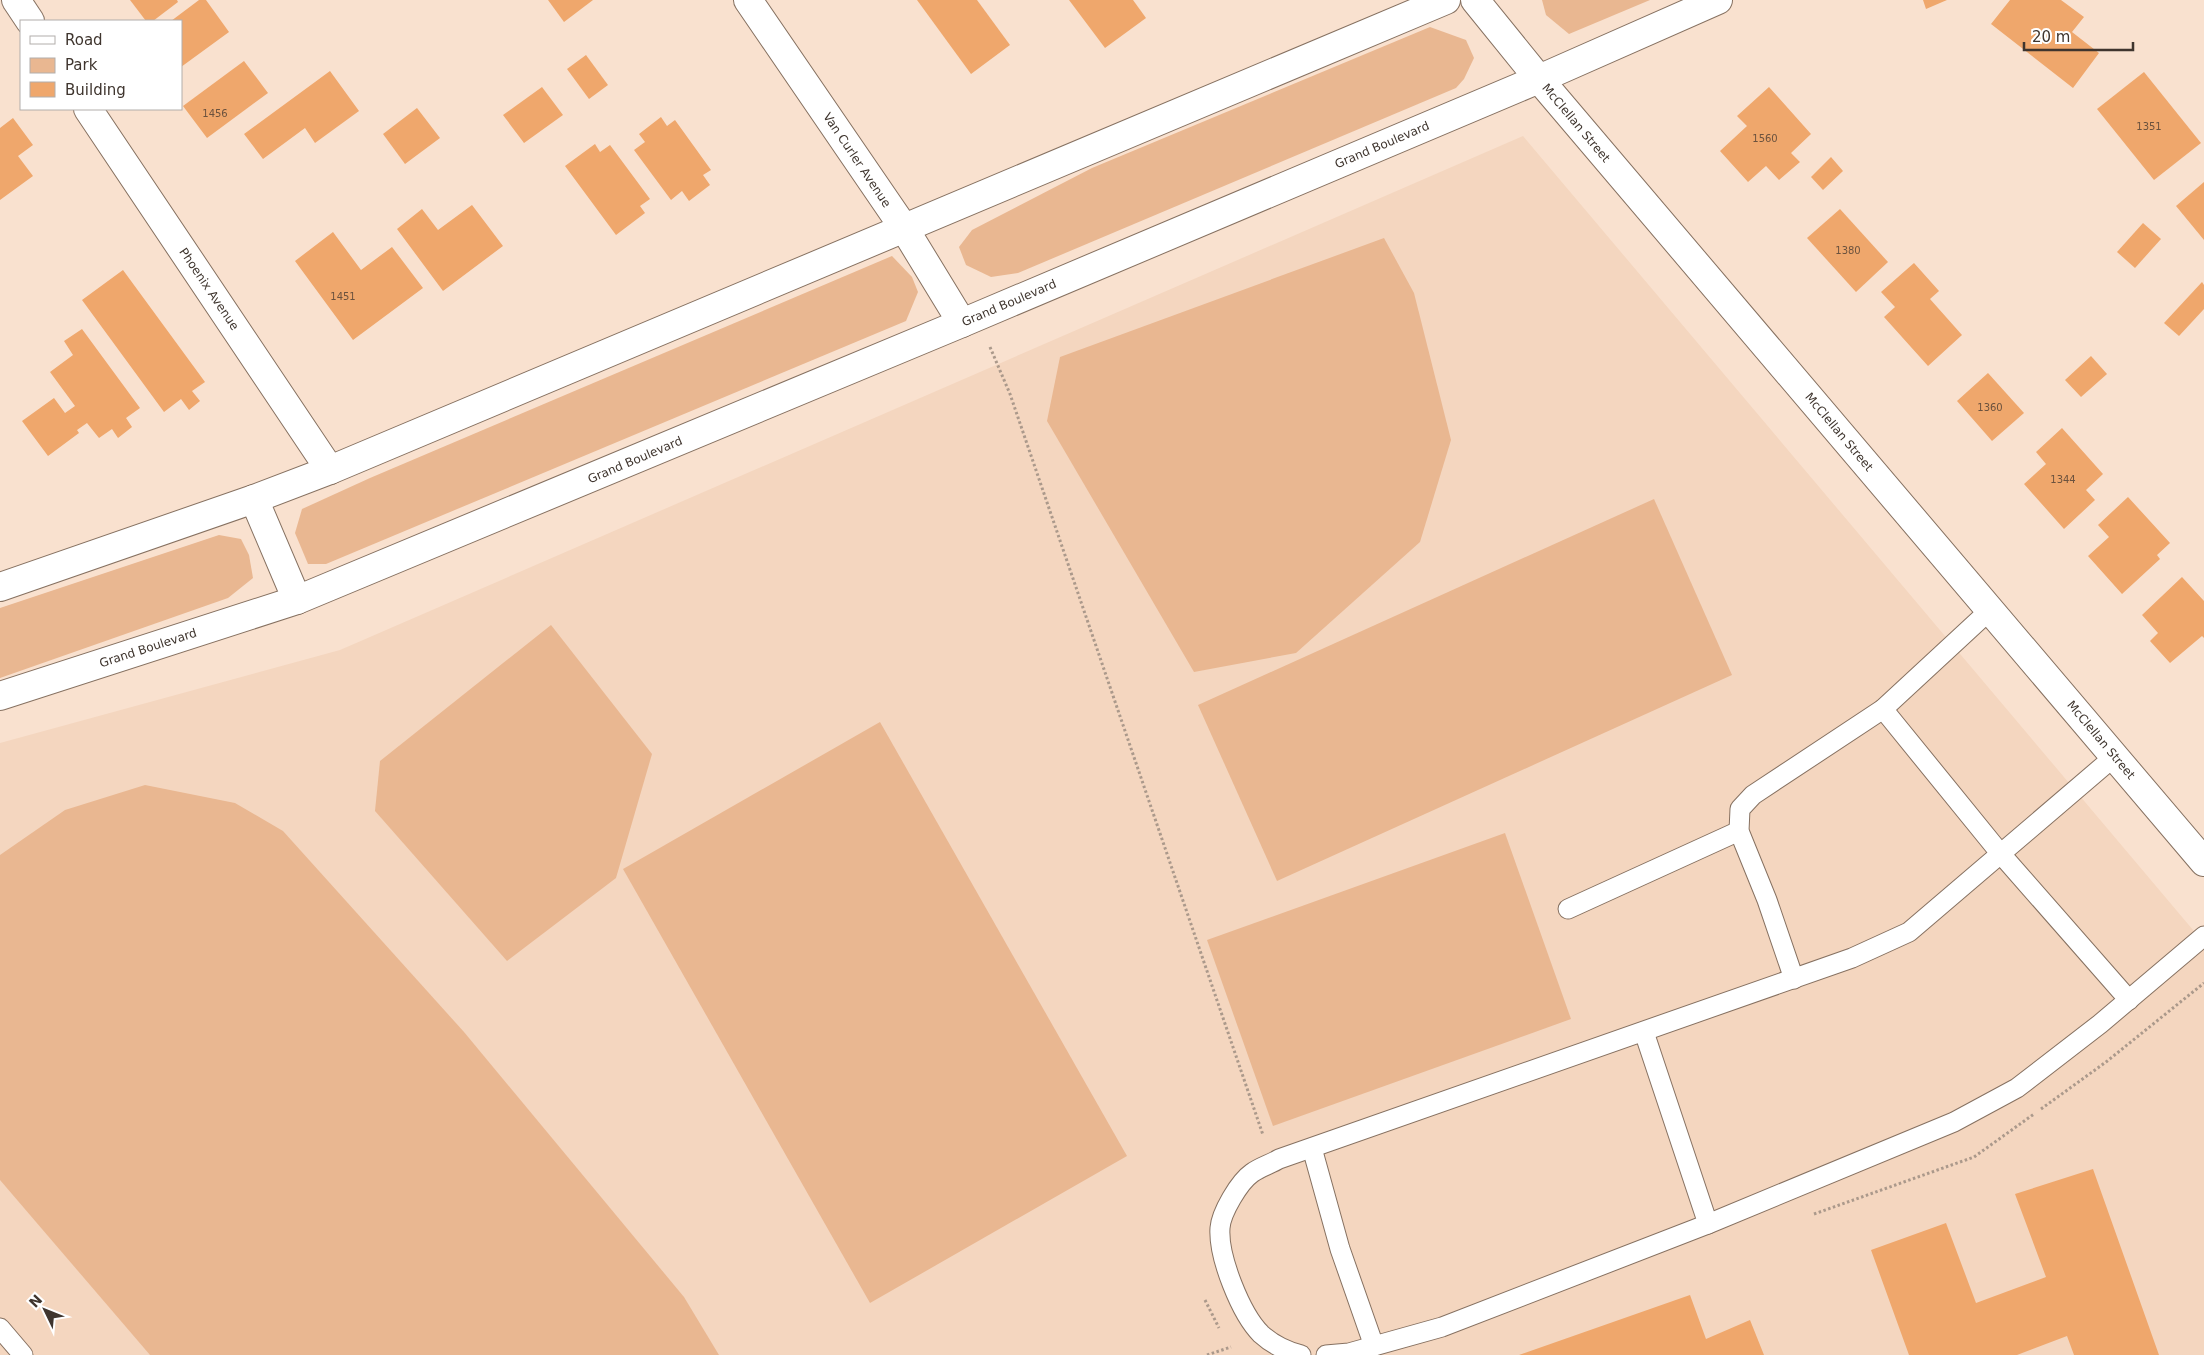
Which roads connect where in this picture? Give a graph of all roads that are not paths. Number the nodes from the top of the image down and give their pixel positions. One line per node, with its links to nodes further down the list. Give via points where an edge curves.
1 (16, 0): 6 (street)
2 (748, 0): 9 (street, Van Curler Avenue)
3 (1446, 0): 9 (street)
4 (1475, 0): 7 (street, McClellan Street)
5 (1718, 0): 7 (street, Grand Boulevard)
6 (29, 20)
7 (1539, 79): 10 (street, Grand Boulevard); 15 (street, McClellan Street)
8 (89, 110): 11 (street, Phoenix Avenue)
9 (904, 228): 10 (street, Van Curler Avenue); 11 (street)
10 (962, 323): 14 (street, Grand Boulevard)
11 (330, 470): 12 (street)
12 (254, 499): 13 (street); 14 (street)
13 (0, 587)
14 (296, 600): 16 (street, Grand Boulevard)
15 (1990, 610): 17 (lane); 18 (street, McClellan Street)
16 (0, 696)
17 (1883, 709): 19 (lane, via 1753,795 1740,809); 20 (lane)
18 (2115, 756): 20 (lane); 21 (street, McClellan Street)
19 (1739, 831): 22 (lane); 24 (lane, via 1774,917)
20 (2000, 852): 24 (lane, via 1909,932 1852,958); 25 (lane)
21 (2204, 862)
22 (1568, 908)
23 (2204, 936): 25 (lane)
24 (1794, 979): 26 (lane)
25 (2129, 1000): 28 (lane, via 2017,1088 1954,1122)
26 (1644, 1032): 27 (lane); 28 (lane)
27 (1312, 1148): 30 (lane, via 1340,1249); 32 (lane, via 1251,1173 1229,1202 1220,1227 1223,1258 1248,1317 1261,1334 1284,1350)
28 (1708, 1224): 30 (lane, via 1442,1327)
29 (0, 1328): 31 (lane)
30 (1374, 1346): 33 (lane)
31 (23, 1355)
32 (1301, 1355)
33 (1326, 1355)

